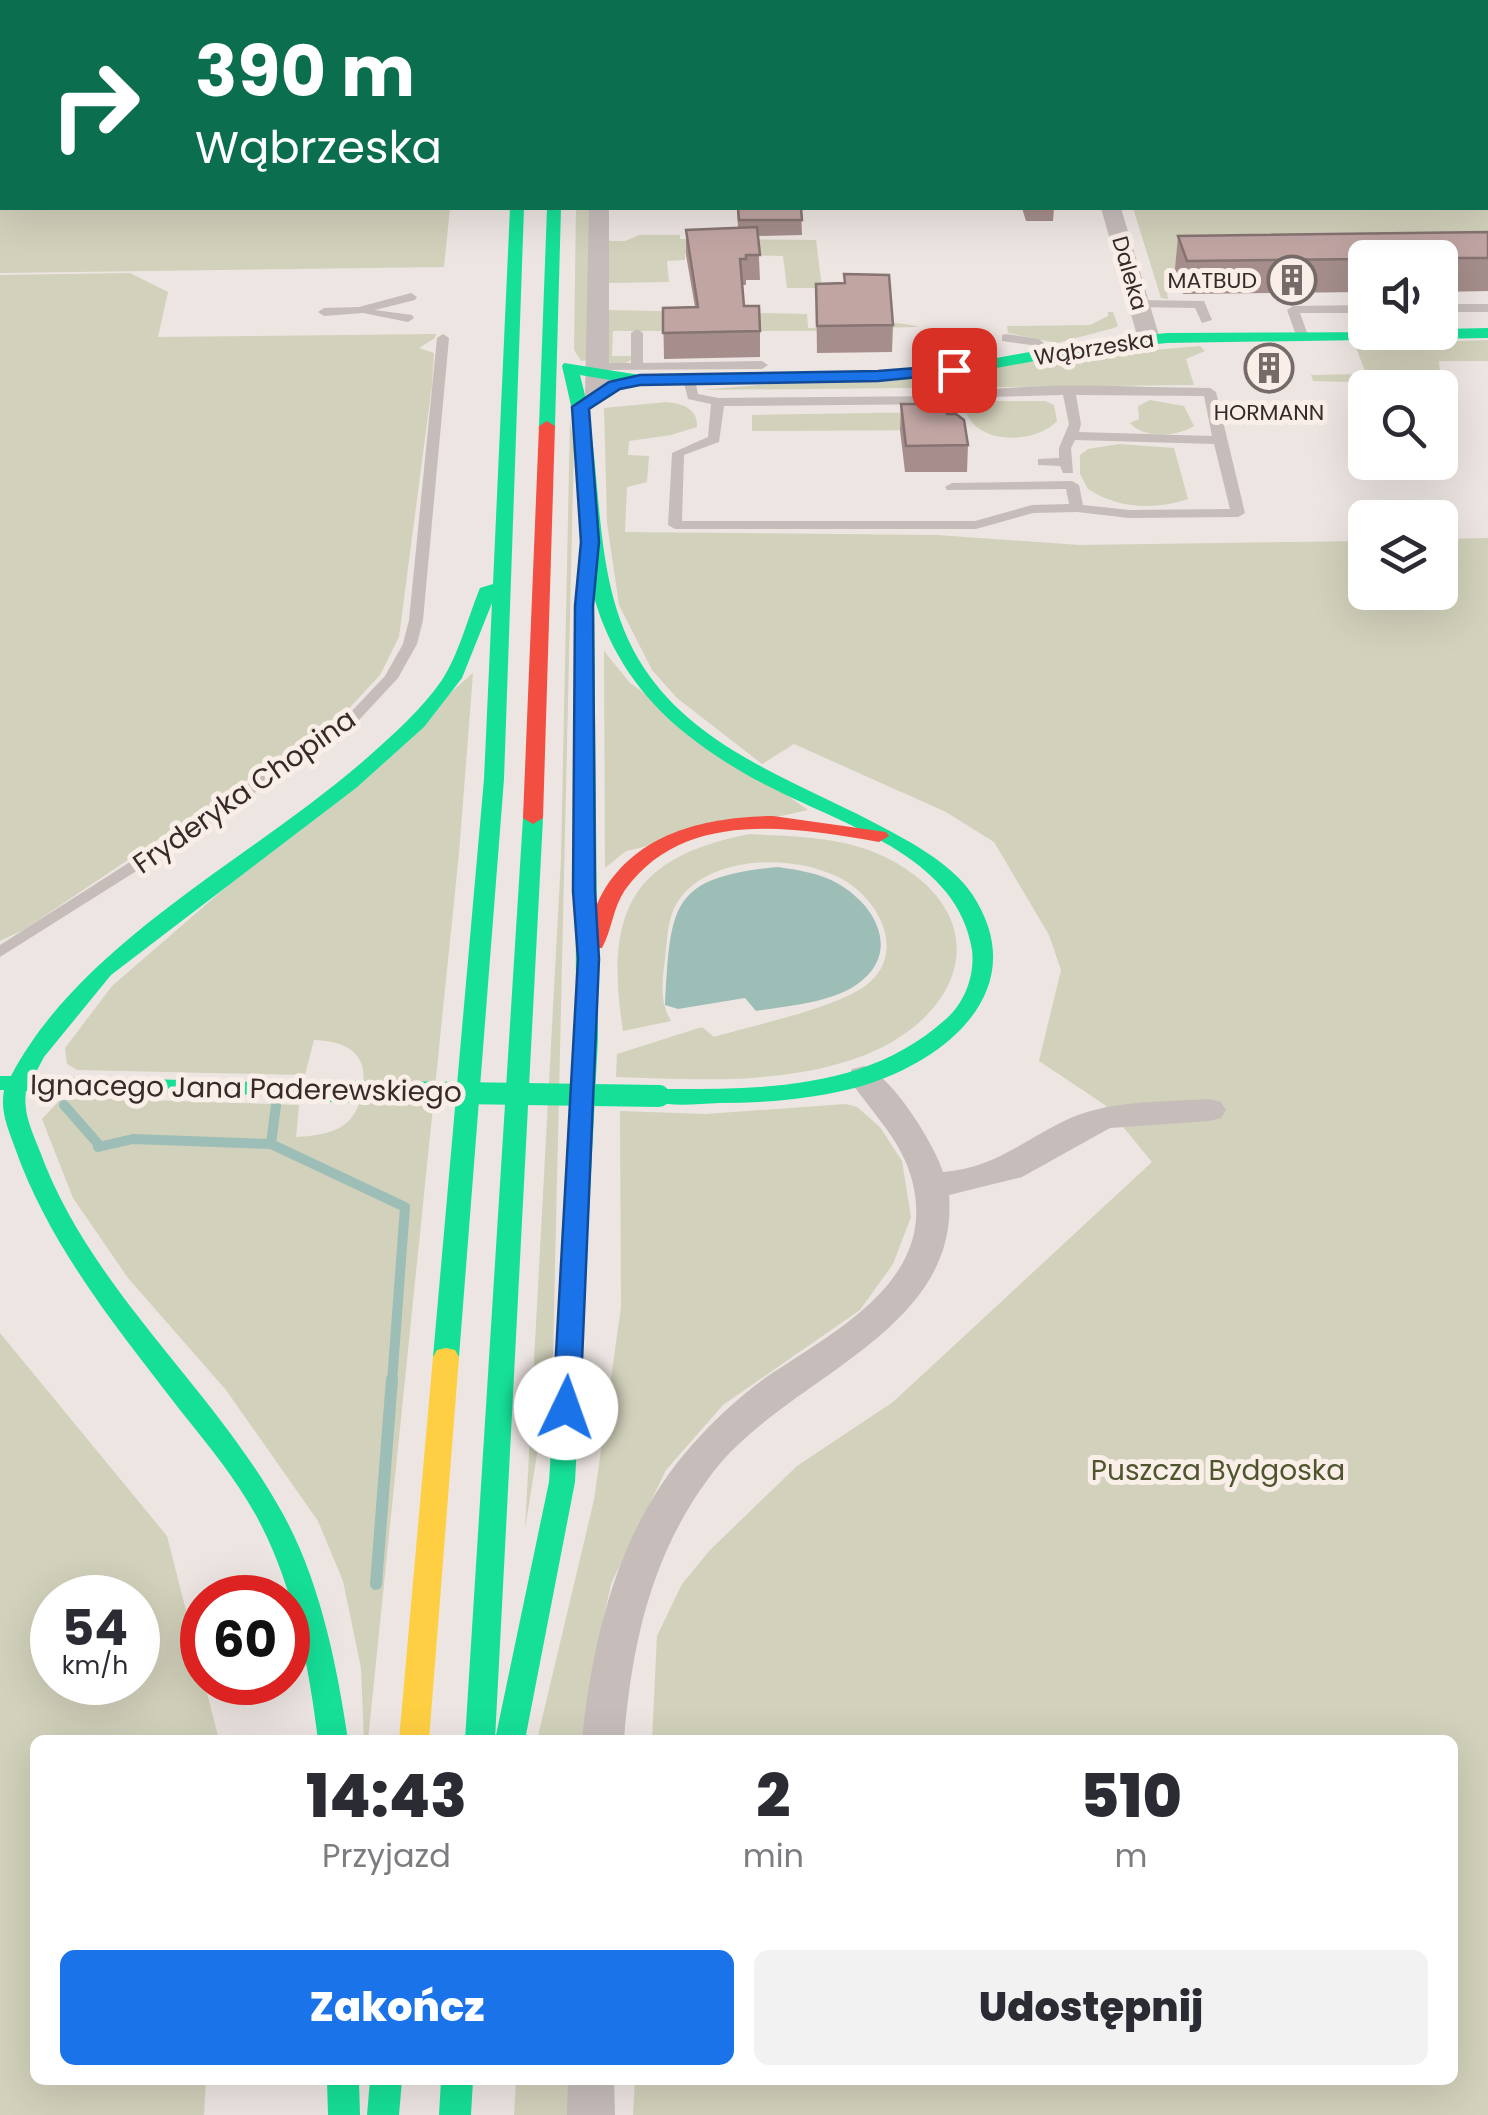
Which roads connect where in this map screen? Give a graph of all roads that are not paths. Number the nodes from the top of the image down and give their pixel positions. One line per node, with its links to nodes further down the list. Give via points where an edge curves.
1 (517, 210): 5 (main road)
2 (554, 210): 6 (main road)
3 (599, 210): 28 (street)
4 (1112, 210): 8 (street, Daleka)
5 (513, 268): 6 (lane); 39 (main road)
6 (553, 270): 16 (main road)
7 (410, 297): 13 (lane)
8 (1138, 304): 15 (lane, via 1200,304); 22 (street, Daleka)
9 (1458, 308): 10 (lane)
10 (1488, 308)
11 (1348, 309): 19 (lane, via 1293,310)
12 (324, 312): 13 (lane)
13 (359, 312): 14 (lane)
14 (408, 318)
15 (1206, 320)
16 (552, 326): 25 (main road); 49 (main road, via 535,775)
17 (637, 333): 26 (lane)
18 (1488, 333): 19 (main road, Wąbrzeska)
19 (1302, 335): 22 (main road, Wąbrzeska)
20 (443, 338): 41 (lane, Fryderyka Chopina, via 416,620 391,678 354,717 280,770)
21 (1006, 338): 23 (lane, via 1035,342)
22 (1149, 339): 23 (main road, Wąbrzeska)
23 (1051, 354): 27 (main road, Wąbrzeska, via 920,374)
24 (762, 365): 26 (lane)
25 (570, 366): 28 (main road); 28 (main road, Wąbrzeska)
26 (639, 374): 27 (main road, Wąbrzeska); 28 (main road, Wąbrzeska)
27 (689, 379): 30 (lane, via 692,396)
28 (592, 386): 38 (main road)
29 (1069, 392): 30 (lane, via 985,394 953,407); 31 (lane, via 1076,424); 32 (lane, via 1210,392)
30 (718, 402): 37 (lane, via 714,439 678,453 675,526 976,525 1032,510)
31 (1070, 436): 32 (lane); 34 (lane)
32 (1218, 440): 37 (lane, via 1238,512)
33 (1044, 462): 34 (lane)
34 (1066, 462): 35 (lane)
35 (1072, 485): 36 (lane); 37 (lane)
36 (952, 487)
37 (1077, 508)
38 (590, 542): 40 (main road, Ignacego Jana Paderewskiego, via 618,637 666,706 740,762); 42 (main road, via 584,606)
39 (504, 550): 44 (main road, via 452,678 417,723 350,784 104,970); 48 (main road, via 494,779)
40 (879, 836): 42 (main road, via 760,819 675,839 622,878); 43 (main road, Ignacego Jana Paderewskiego, via 922,858 961,891 976,914 986,952 978,989 948,1032)
41 (0, 952)
42 (588, 959): 50 (main road, via 562,1482)
43 (864, 1077): 44 (main road, Ignacego Jana Paderewskiego, bridge, via 761,1094 659,1096); 46 (street, via 916,1148)
44 (8, 1084): 47 (main road, via 29,1164 56,1224 260,1498 307,1604)
45 (1209, 1110): 46 (street, via 1106,1117 1010,1169)
46 (930, 1185): 51 (street, via 931,1237 906,1292 876,1322 733,1424 664,1514 623,1602)
47 (332, 1735)
48 (414, 1735)
49 (480, 1735)
50 (511, 1735)
51 (603, 1735)
52 (343, 2085): 56 (main road)
53 (386, 2085): 57 (main road)
54 (457, 2085): 58 (main road)
55 (591, 2085): 59 (street)
56 (344, 2115)
57 (383, 2115)
58 (454, 2115)
59 (591, 2115)

